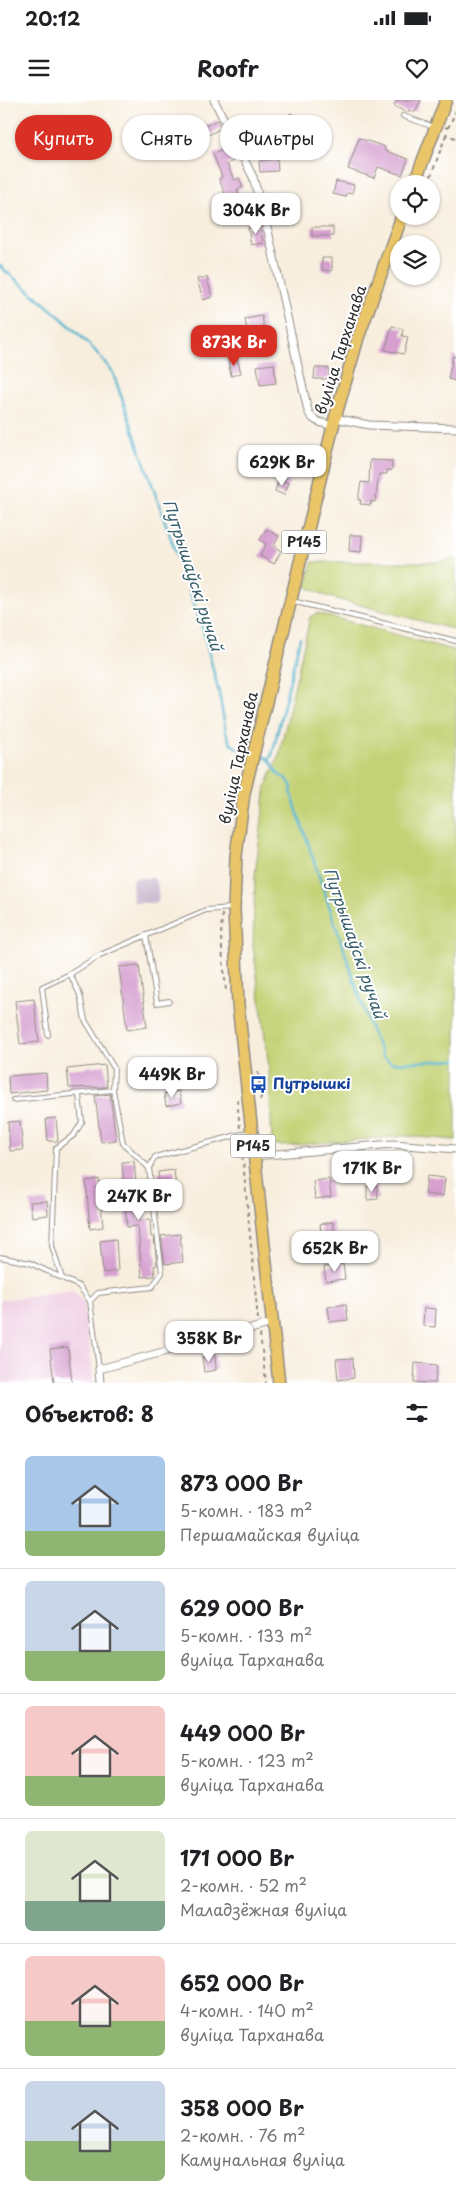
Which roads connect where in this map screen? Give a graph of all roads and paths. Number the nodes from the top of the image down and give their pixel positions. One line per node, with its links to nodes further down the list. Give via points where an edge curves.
1 (214, 100): 11 (street, via 226,118 253,177 310,417 316,421)
2 (446, 100): 5 (main road)
3 (456, 111): 6 (path)
4 (403, 116): 5 (lane)
5 (435, 128): 8 (main road)
6 (448, 128)
7 (456, 138): 9 (path, via 447,135)
8 (417, 175)
9 (431, 175)
10 (399, 225): 11 (main road, вуліца Тарханава / Р145, via 358,338)
11 (334, 422): 12 (street); 13 (main road, вуліца Тарханава / Р145)
12 (456, 428)
13 (290, 600): 14 (lane); 15 (main road, вуліца Тарханава / Р145, via 244,793 236,856)
14 (456, 642)
15 (234, 908): 16 (lane); 26 (main road, вуліца Тарханава / Р145)
16 (222, 909): 17 (lane, via 206,910); 19 (path, via 221,938)
17 (146, 935): 18 (lane, via 100,955); 20 (lane, via 157,1003)
18 (70, 974): 21 (lane, via 42,986); 22 (lane, via 80,995 85,1020 114,1068)
19 (227, 996)
20 (169, 1001)
21 (48, 1035)
22 (113, 1090): 24 (lane); 29 (lane, via 123,1143)
23 (236, 1093): 26 (path)
24 (79, 1095): 25 (lane); 31 (lane, via 82,1122 74,1135 56,1148 52,1246)
25 (13, 1100)
26 (246, 1132): 28 (main road, вуліца Тарханава / Р145); 29 (lane, via 155,1157); 34 (path)
27 (456, 1148): 28 (street, via 393,1144)
28 (254, 1156): 33 (main road, вуліца Тарханава / Р145)
29 (149, 1168): 32 (lane, via 162,1273 152,1288 98,1293)
30 (0, 1257): 31 (lane, via 30,1263)
31 (62, 1278): 32 (lane, via 79,1286)
32 (90, 1300): 35 (lane)
33 (273, 1323): 34 (street); 38 (main road, вуліца Тарханава / Р145)
34 (259, 1327): 35 (street); 37 (path)
35 (99, 1369): 36 (street)
36 (100, 1383)
37 (266, 1383)
38 (280, 1383)

